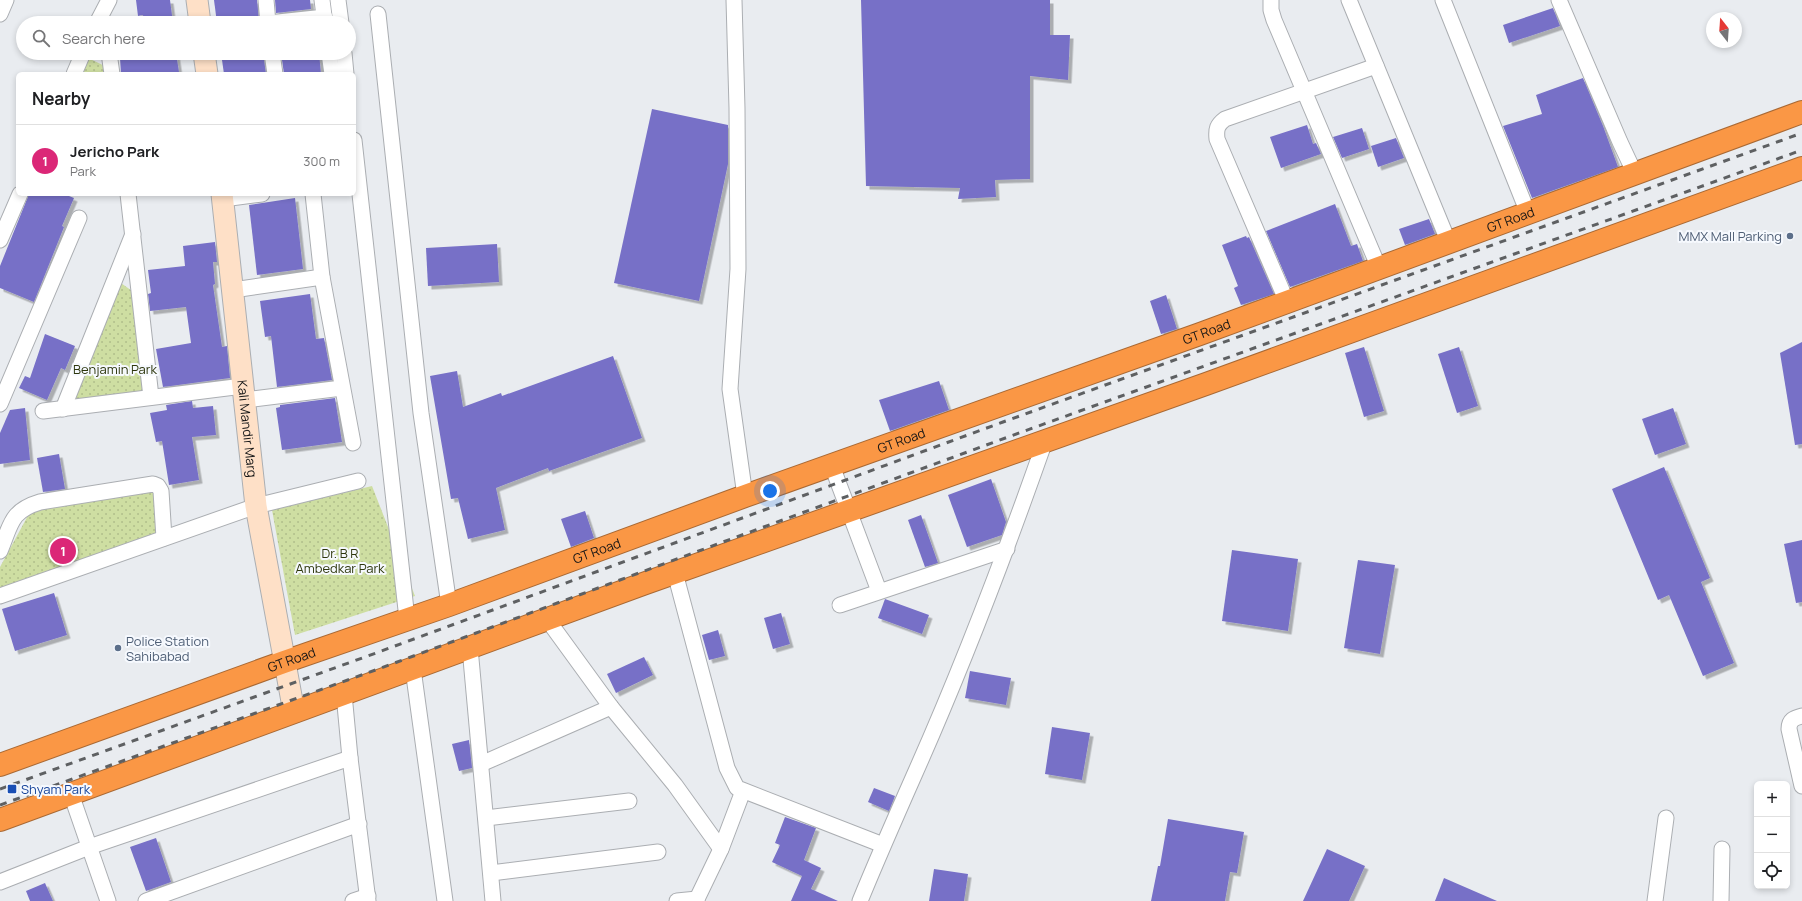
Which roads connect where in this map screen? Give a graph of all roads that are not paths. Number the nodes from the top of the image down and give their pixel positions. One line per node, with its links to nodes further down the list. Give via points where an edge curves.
1 (6, 0): 11 (street)
2 (197, 0): 13 (street)
3 (266, 0): 14 (street)
4 (322, 0): 15 (street)
5 (338, 0): 16 (street)
6 (734, 0): 59 (street, via 738,269 730,389)
7 (1272, 0): 30 (street, via 1274,20)
8 (1349, 0): 23 (street)
9 (1443, 0): 40 (street)
10 (1558, 0): 34 (street)
11 (0, 14)
12 (378, 14): 68 (street, via 421,413)
13 (199, 16)
14 (268, 16)
15 (324, 16)
16 (340, 16)
17 (80, 60): 24 (street)
18 (110, 60): 25 (street)
19 (205, 60): 26 (street)
20 (273, 60): 27 (street)
21 (330, 60): 28 (street)
22 (345, 60): 29 (street)
23 (1376, 66): 30 (street); 44 (street)
24 (75, 72)
25 (112, 72)
26 (207, 72)
27 (275, 72)
28 (332, 72)
29 (346, 72)
30 (1303, 92): 45 (street); 48 (street, via 1225,119 1216,130 1217,139)
31 (1802, 112): 34 (highway, GT Road)
32 (356, 158): 70 (street)
33 (1802, 168): 55 (highway)
34 (1636, 174): 40 (highway, GT Road)
35 (19, 196): 43 (street)
36 (128, 196): 42 (street)
37 (236, 196): 39 (street)
38 (313, 196): 46 (street)
39 (223, 197): 47 (street, Kali Mandir Marg)
40 (1528, 213): 44 (highway, GT Road)
41 (80, 218): 52 (street)
42 (134, 231): 51 (street); 53 (street)
43 (0, 240)
44 (1449, 243): 45 (highway, GT Road)
45 (1379, 268): 48 (highway, GT Road)
46 (322, 277): 47 (street); 49 (street)
47 (233, 290): 50 (street, Kali Mandir Marg)
48 (1287, 302): 57 (highway, GT Road)
49 (342, 388): 50 (street); 56 (street)
50 (244, 393): 51 (street); 60 (street, Kali Mandir Marg)
51 (151, 398): 53 (street)
52 (0, 404)
53 (63, 409): 54 (street)
54 (43, 411)
55 (1045, 441): 61 (highway); 63 (street)
56 (353, 443)
57 (832, 466): 59 (highway, GT Road); 61 (street)
58 (358, 481): 60 (street)
59 (745, 496): 68 (highway, GT Road)
60 (256, 506): 62 (street); 73 (street, Kali Mandir Marg)
61 (850, 511): 65 (highway); 66 (street)
62 (164, 538): 64 (street, via 161,491 153,484 40,502 29,506 20,510 15,517); 67 (street)
63 (1007, 549): 66 (street); 90 (street, via 917,770)
64 (0, 551)
65 (675, 573): 71 (highway); 83 (street, via 727,768 737,788)
66 (878, 591): 69 (street)
67 (0, 596)
68 (449, 605): 70 (highway, GT Road)
69 (840, 605)
70 (407, 619): 73 (highway, GT Road)
71 (547, 619): 72 (highway); 76 (street)
72 (470, 648): 74 (highway); 80 (street)
73 (284, 662): 77 (street, Kali Mandir Marg); 81 (highway, GT Road)
74 (413, 669): 75 (highway); 102 (street)
75 (344, 694): 77 (highway); 79 (street)
76 (611, 707): 80 (street); 92 (street, via 675,785)
77 (294, 712): 84 (highway)
78 (1802, 716): 82 (street, via 1792,719 1789,723)
79 (350, 758): 89 (street); 91 (street)
80 (481, 764): 86 (street)
81 (0, 765)
82 (1802, 786)
83 (743, 791): 90 (street); 92 (street)
84 (71, 794): 88 (highway); 91 (street)
85 (629, 801): 86 (street)
86 (486, 818): 95 (street)
87 (1666, 818): 106 (street)
88 (0, 820)
89 (359, 824): 97 (street); 100 (street)
90 (883, 845): 105 (street)
91 (89, 847): 96 (street); 99 (street)
92 (721, 849): 98 (street)
93 (1722, 849): 107 (street)
94 (658, 852): 95 (street)
95 (491, 873): 103 (street)
96 (0, 882)
97 (368, 898): 101 (street)
98 (697, 900): 104 (street)
99 (108, 901)
100 (146, 901)
101 (352, 901)
102 (445, 901)
103 (493, 901)
104 (677, 901)
105 (860, 901)
106 (1655, 901)
107 (1721, 901)

